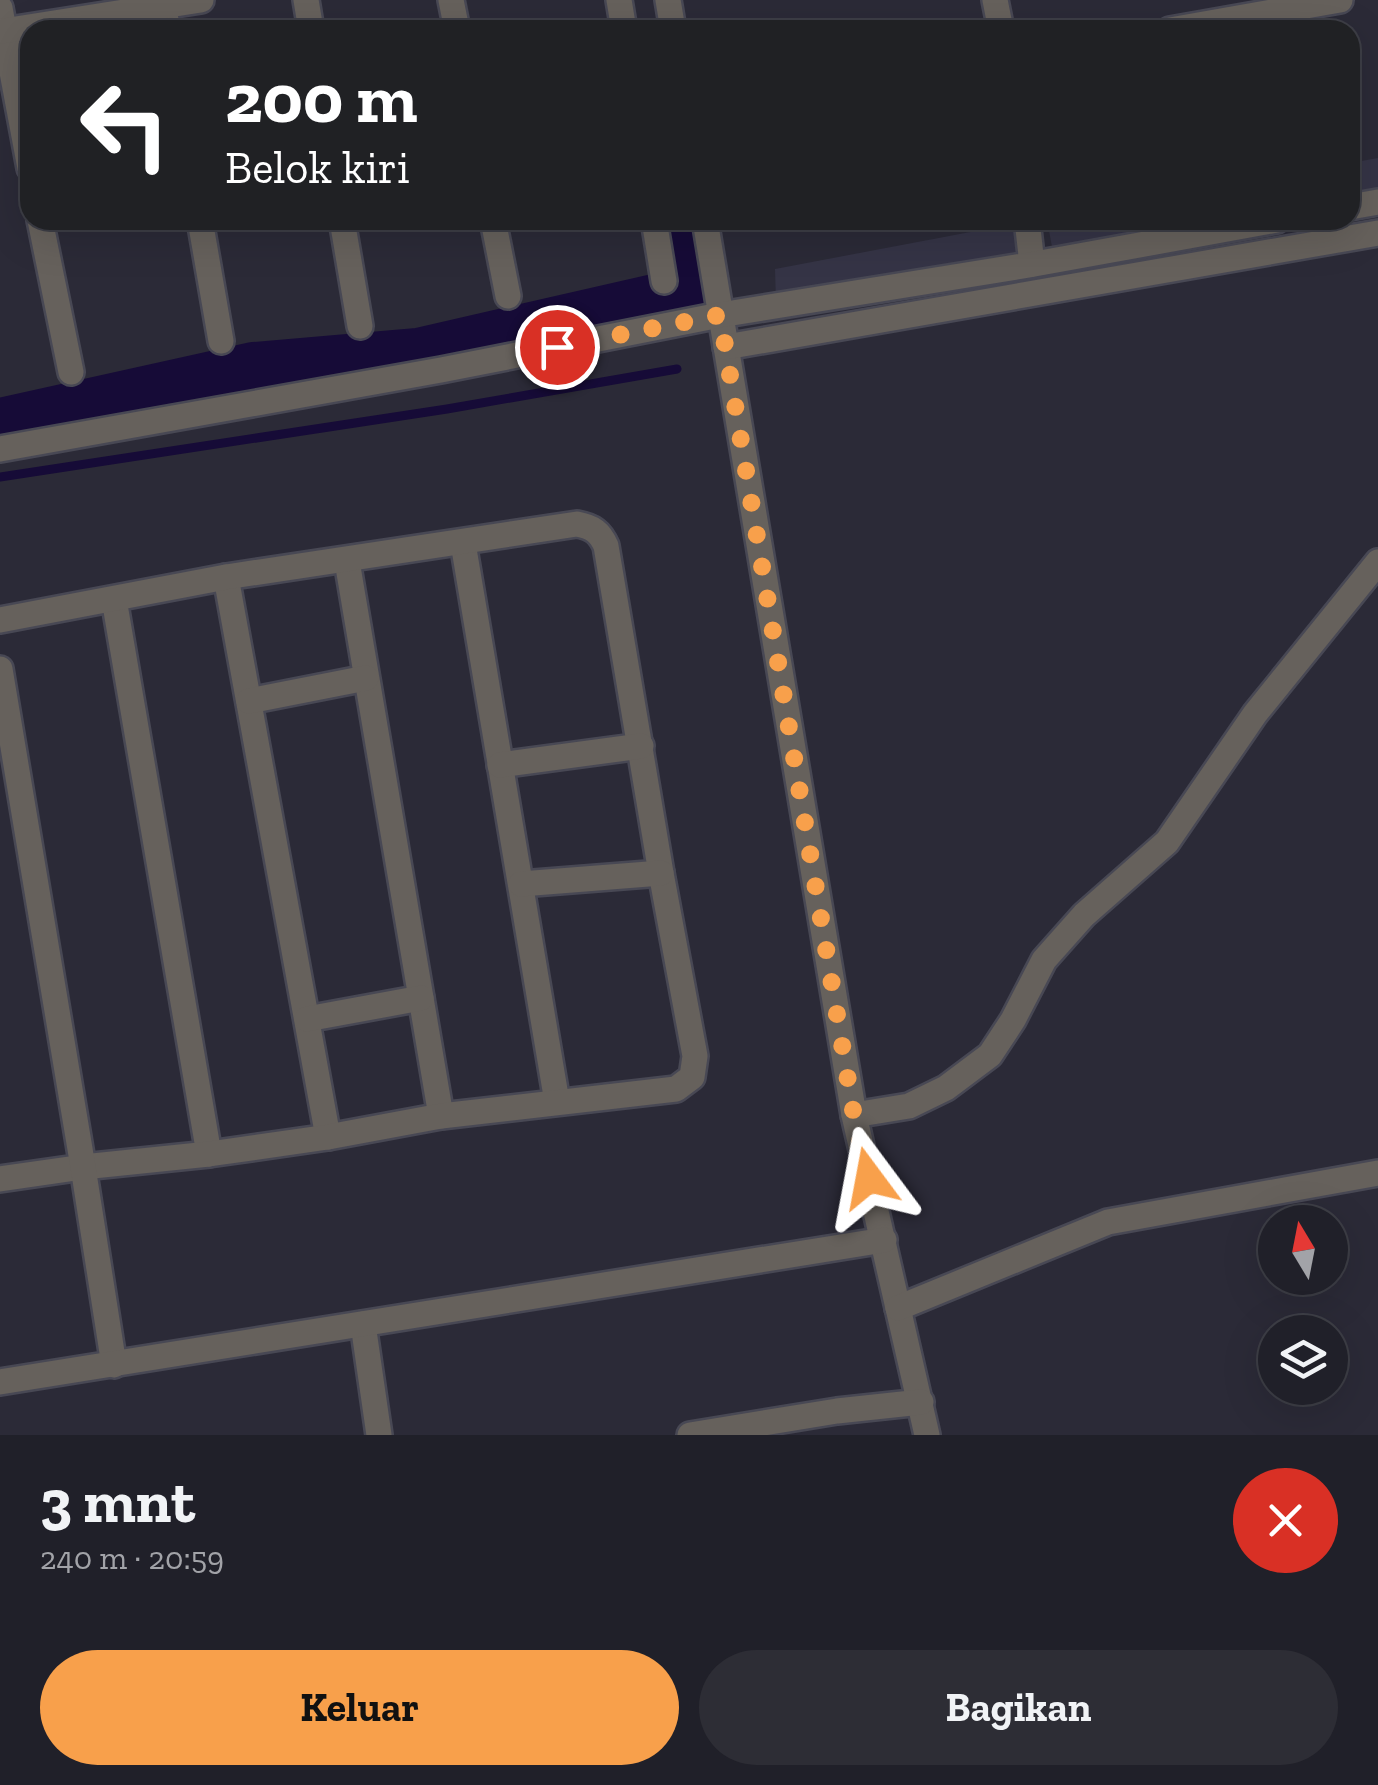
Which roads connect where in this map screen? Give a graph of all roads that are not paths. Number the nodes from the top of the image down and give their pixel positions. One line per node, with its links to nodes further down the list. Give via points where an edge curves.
1 (201, 0): 3 (street)
2 (1340, 0): 5 (street)
3 (164, 12): 4 (street)
4 (2, 19): 6 (street)
5 (1227, 20)
6 (11, 133)
7 (42, 230): 23 (street)
8 (202, 230): 21 (street)
9 (344, 230): 20 (street)
10 (495, 230): 18 (street)
11 (656, 230): 17 (street)
12 (706, 230): 19 (street)
13 (1028, 230): 16 (street)
14 (1221, 230): 16 (street)
15 (1378, 233): 22 (street)
16 (1032, 264): 19 (street)
17 (664, 281)
18 (508, 296)
19 (720, 315): 22 (street); 24 (street)
20 (360, 326)
21 (222, 341)
22 (726, 347): 42 (street)
23 (71, 372)
24 (0, 449)
25 (462, 543): 26 (street); 34 (street, via 577,524 602,537); 35 (street)
26 (346, 560): 28 (street); 32 (street)
27 (1378, 562): 42 (street, via 1256,714 1167,842 1044,960 990,1054 909,1106)
28 (226, 577): 29 (street); 33 (street)
29 (114, 598): 30 (street); 44 (street)
30 (0, 620)
31 (0, 669): 45 (street)
32 (366, 678): 33 (street); 38 (street)
33 (249, 701): 39 (street)
34 (641, 746): 35 (street); 36 (street)
35 (500, 764): 37 (street)
36 (661, 872): 37 (street); 40 (street, via 695,1056 692,1077 676,1089)
37 (521, 884): 40 (street)
38 (421, 998): 39 (street); 41 (street)
39 (307, 1019): 43 (street)
40 (556, 1102): 41 (street)
41 (441, 1116): 43 (street)
42 (854, 1116): 48 (street)
43 (328, 1137): 44 (street)
44 (209, 1154): 45 (street)
45 (83, 1167): 47 (street); 51 (street)
46 (1378, 1172): 49 (street, via 1108,1222)
47 (0, 1180)
48 (884, 1240): 49 (street); 50 (street)
49 (898, 1308): 53 (street)
50 (363, 1324): 51 (street); 55 (street)
51 (114, 1365): 52 (street)
52 (0, 1382)
53 (921, 1402): 54 (street); 57 (street)
54 (840, 1423): 56 (street)
55 (379, 1435)
56 (690, 1435)
57 (927, 1435)

